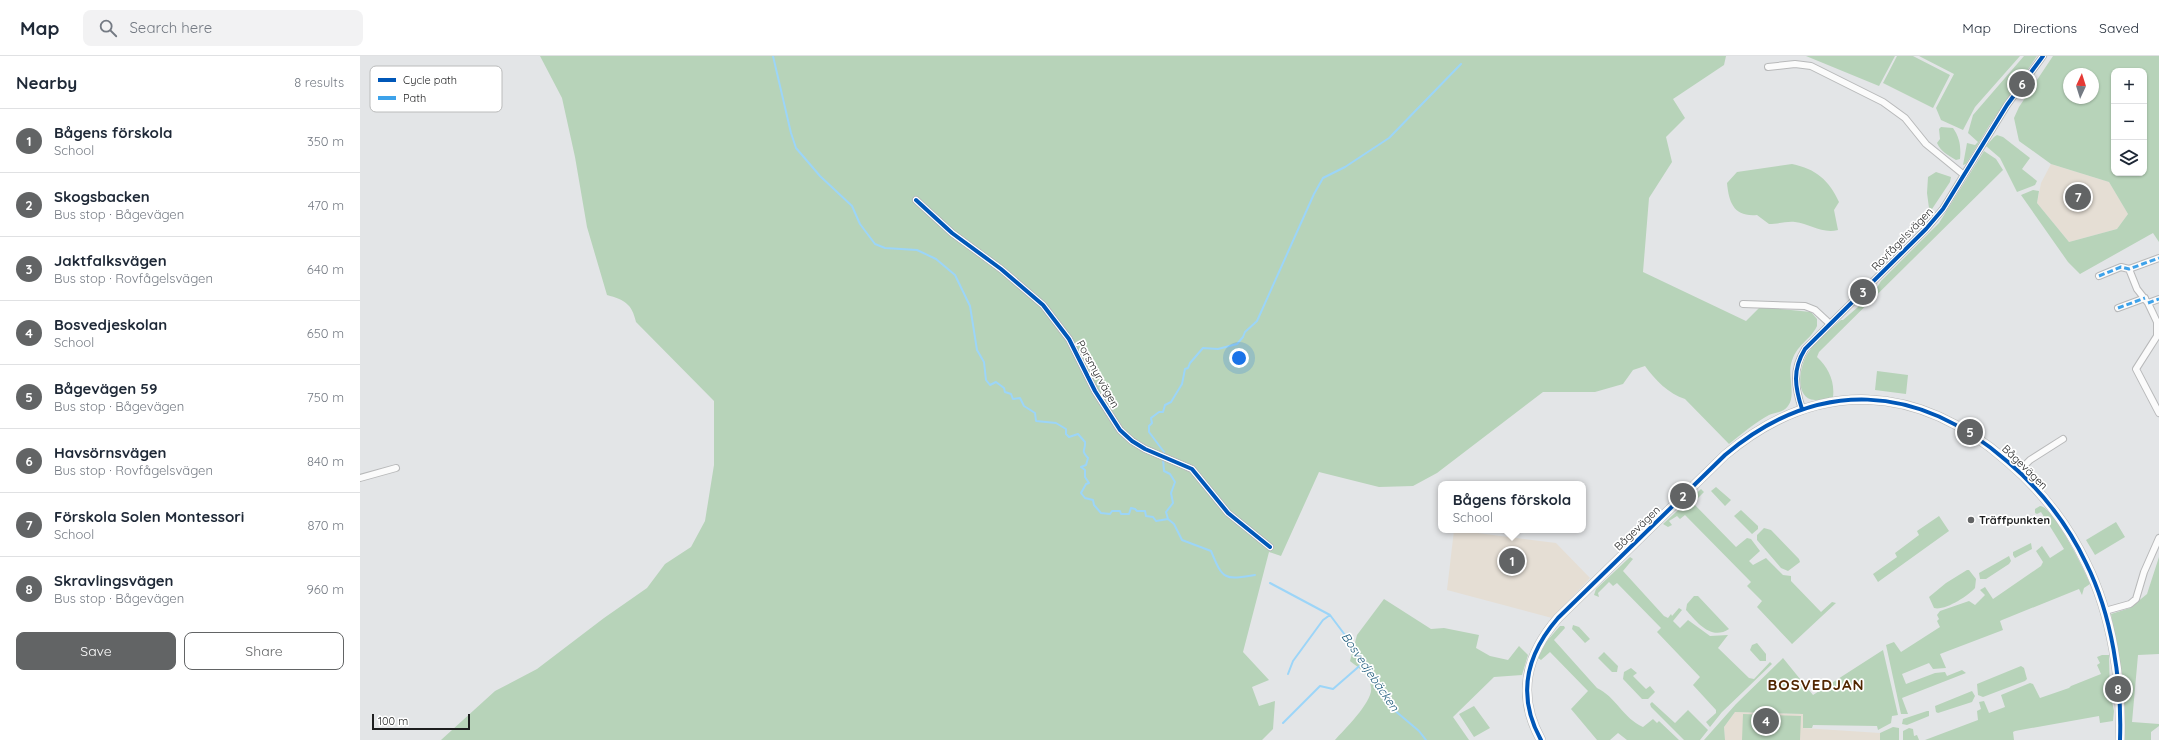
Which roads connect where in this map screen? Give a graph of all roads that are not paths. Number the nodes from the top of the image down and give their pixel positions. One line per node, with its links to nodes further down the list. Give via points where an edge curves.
1 (2043, 56): 3 (street, Rovfågelsvägen, via 2008,105)
2 (1768, 67): 3 (street, via 1795,64 1811,66 1883,102 1905,118 1936,154)
3 (1964, 175): 12 (street, Rovfågelsvägen, via 1943,209 1926,229)
4 (916, 200): 20 (street, Porsmyrvägen, via 952,233 1001,269 1043,305 1069,339 1095,391 1120,430 1145,449 1192,469 1228,513)
5 (2159, 258): 6 (street)
6 (2129, 269): 7 (street, via 2121,267); 9 (street, via 2137,289)
7 (2099, 276)
8 (2159, 299): 9 (street)
9 (2146, 300): 11 (street); 14 (street, via 2157,322 2157,336 2136,369)
10 (1743, 304): 12 (street, via 1805,306 1815,310)
11 (2118, 308)
12 (1830, 324): 13 (street, Rovfågelsvägen, via 1805,349 1798,362 1795,379)
13 (1802, 409): 17 (street, Bågevägen, via 1829,402 1856,400 1895,402 1918,408 1947,419 1970,432); 22 (street, Bågevägen, via 1776,420 1744,439 1611,565 1545,633 1535,651 1527,677 1528,707)
14 (2159, 413)
15 (2063, 439): 17 (street, via 2030,460)
16 (396, 468): 18 (street)
17 (2019, 471): 21 (street, Bågevägen, via 2052,506 2071,535 2086,562)
18 (360, 478)
19 (2159, 538): 21 (street, via 2144,572 2136,599 2130,604)
20 (1270, 547)
21 (2105, 611): 23 (street, Bågevägen, via 2114,652 2121,723)
22 (1541, 740)
23 (2120, 740)

